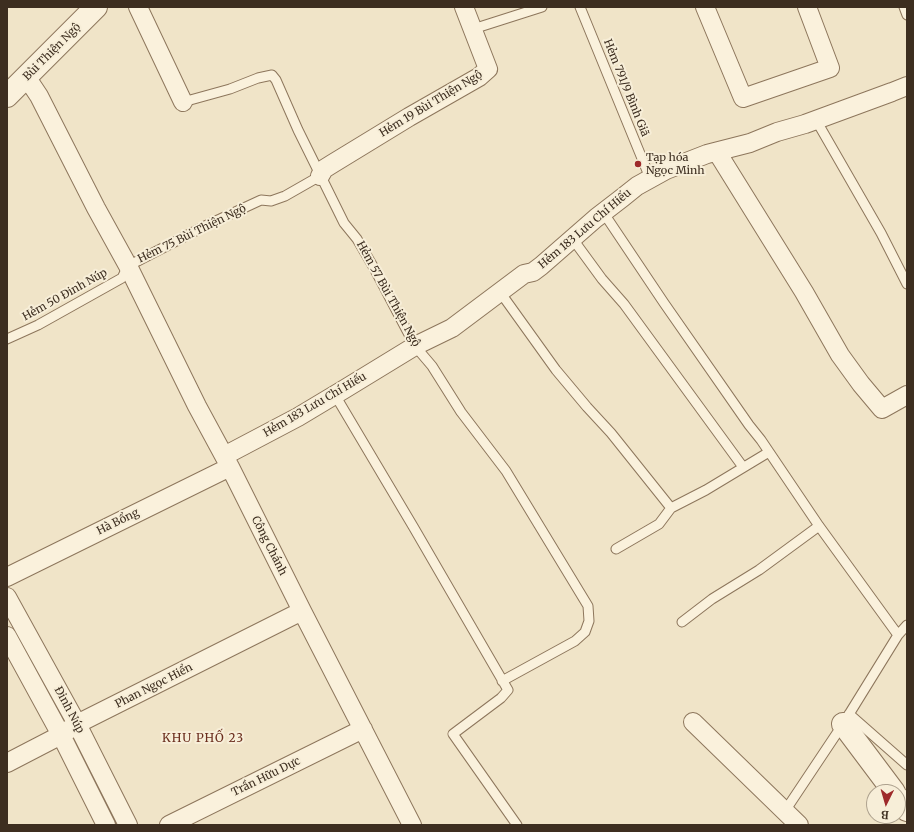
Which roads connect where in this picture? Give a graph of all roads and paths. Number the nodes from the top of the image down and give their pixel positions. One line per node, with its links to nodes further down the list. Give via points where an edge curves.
1 (96, 7): 11 (street, Bùi Thiện Ngộ)
2 (138, 7): 14 (street, Hẻm 57 Bùi Thiện Ngộ)
3 (464, 7): 10 (street, Hẻm 19 Bùi Thiện Ngộ)
4 (542, 7): 10 (lane)
5 (580, 7): 18 (lane, Hẻm 791/9 Bình Giã)
6 (705, 7): 7 (street, via 743,98 830,68)
7 (807, 7)
8 (904, 7): 9 (lane)
9 (907, 15)
10 (472, 29): 17 (street, Hẻm 19 Bùi Thiện Ngộ, via 488,69 484,73 324,169)
11 (27, 78): 13 (street, Bùi Thiện Ngộ); 21 (street, Hẻm 75 Bùi Thiện Ngộ, via 39,96)
12 (907, 86): 15 (street, Hẻm 183 Lưu Chí Hiếu)
13 (7, 96)
14 (183, 102): 17 (lane, Hẻm 57 Bùi Thiện Ngộ, via 272,75)
15 (816, 120): 16 (street, Hẻm 183 Lưu Chí Hiếu); 22 (lane, via 881,233)
16 (717, 152): 18 (street, Hẻm 183 Lưu Chí Hiếu); 27 (street, via 840,355 861,384 882,409)
17 (320, 176): 21 (lane, Hẻm 75 Bùi Thiện Ngộ, via 285,196 271,201 261,200 207,225); 25 (lane, Hẻm 57 Bùi Thiện Ngộ, via 344,223 374,268)
18 (650, 178): 19 (street, Hẻm 183 Lưu Chí Hiếu)
19 (603, 212): 20 (street, Hẻm 183 Lưu Chí Hiếu); 28 (lane)
20 (572, 238): 23 (street, Hẻm 183 Lưu Chí Hiếu, via 541,266 524,274); 30 (lane, via 624,304)
21 (128, 266): 24 (lane, Hẻm 50 Đinh Núp, via 122,278 38,325); 29 (street, Công Chánh)
22 (907, 284)
23 (500, 292): 25 (street, Hẻm 183 Lưu Chí Hiếu, via 452,328); 31 (lane, via 556,370)
24 (7, 339)
25 (416, 346): 26 (street, Hẻm 183 Lưu Chí Hiếu); 41 (lane, Hẻm 57 Bùi Thiện Ngộ, via 461,412 506,471 588,606 589,621 585,632 575,641)
26 (335, 395): 29 (street, Hẻm 183 Lưu Chí Hiếu); 41 (lane)
27 (907, 395)
28 (769, 452): 30 (lane); 32 (lane)
29 (227, 462): 34 (street, Hà Bổng); 36 (street, Công Chánh)
30 (743, 467): 31 (lane)
31 (671, 508): 33 (lane, via 659,524)
32 (819, 526): 37 (lane); 40 (lane)
33 (616, 549)
34 (7, 577)
35 (7, 597): 44 (street, Đinh Núp)
36 (302, 611): 44 (street, Phan Ngọc Hiển); 45 (street, Công Chánh)
37 (682, 622)
38 (907, 624): 40 (lane)
39 (7, 636): 46 (street, Đinh Núp)
40 (898, 636): 42 (lane)
41 (502, 681): 55 (lane, via 508,690 501,698 453,734)
42 (846, 719): 48 (lane); 49 (street); 50 (lane)
43 (693, 722): 50 (street)
44 (77, 724): 46 (street, Phan Ngọc Hiển); 52 (street, Đinh Núp)
45 (363, 729): 53 (street, Trần Hữu Dực); 54 (street, Công Chánh)
46 (61, 735): 47 (street, Phan Ngọc Hiển); 51 (street, Đinh Núp)
47 (7, 763)
48 (907, 765)
49 (889, 784)
50 (781, 818): 56 (street)
51 (106, 825)
52 (128, 825)
53 (169, 825)
54 (412, 825)
55 (517, 825)
56 (799, 825)

